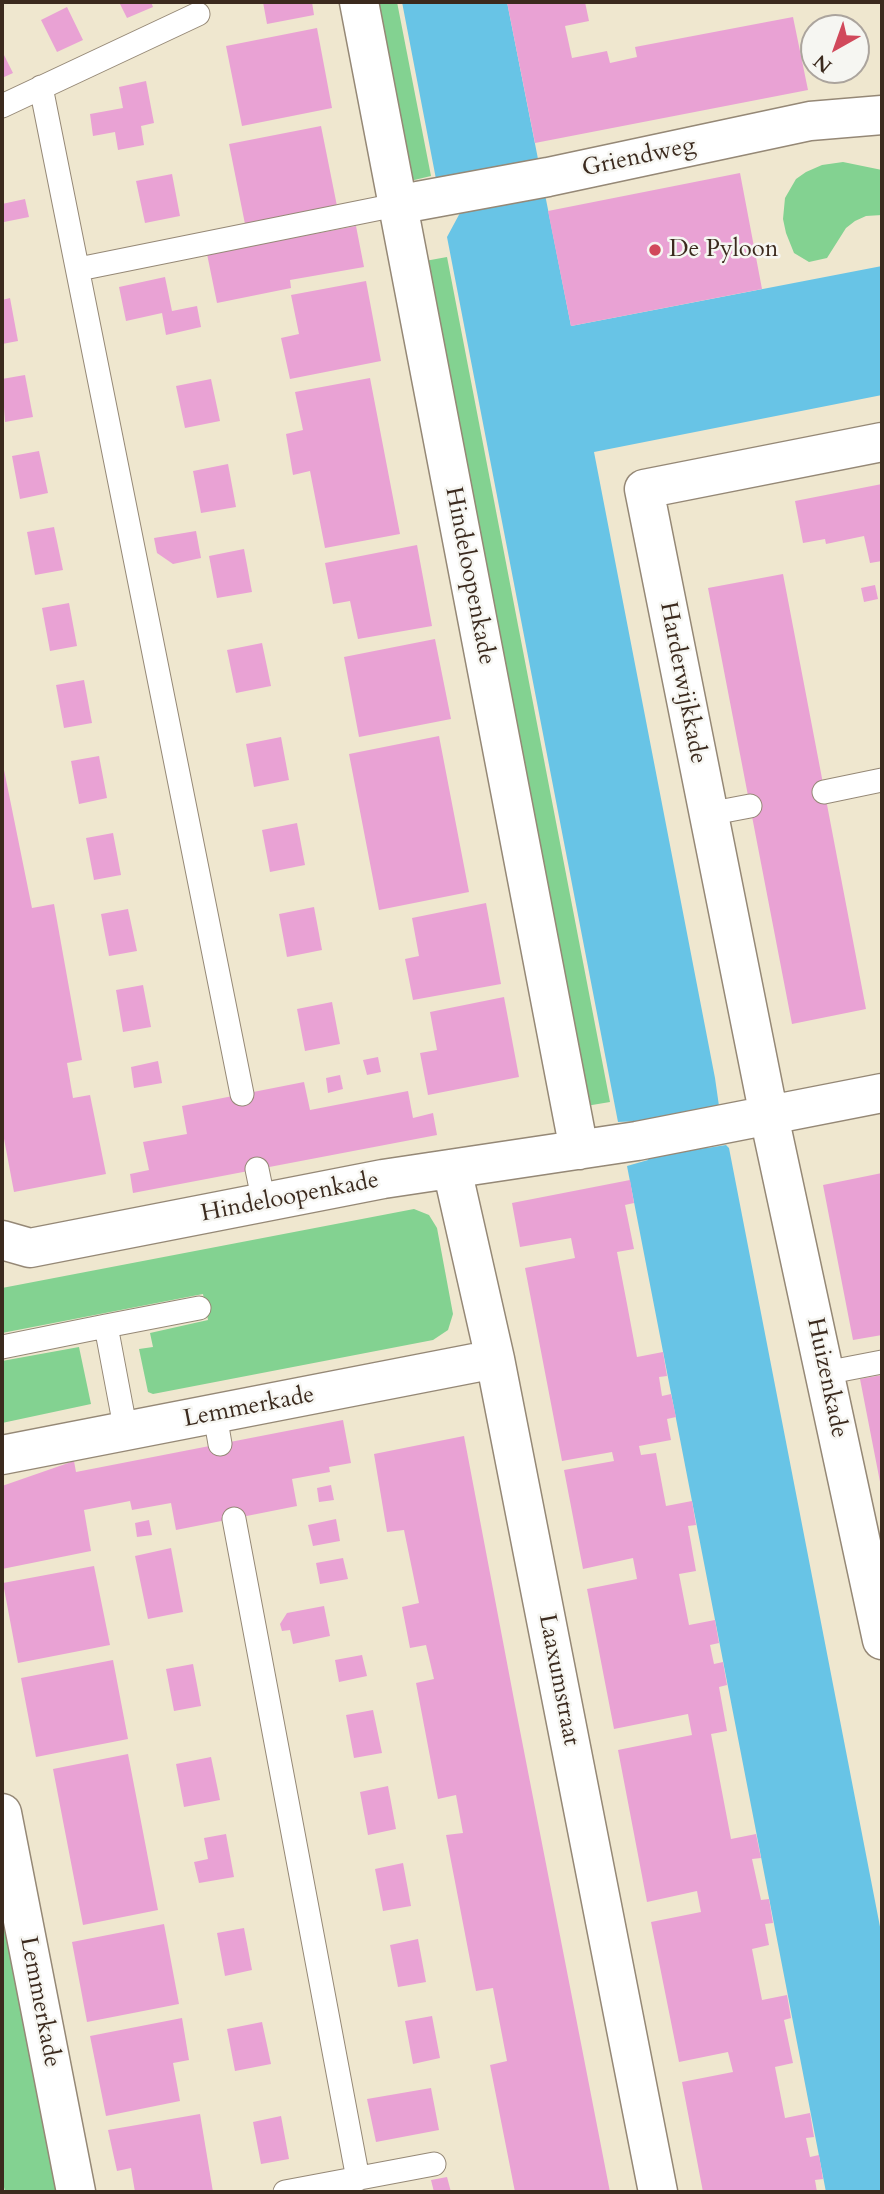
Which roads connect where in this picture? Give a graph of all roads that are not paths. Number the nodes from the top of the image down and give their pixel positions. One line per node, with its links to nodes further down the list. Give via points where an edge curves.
1 (359, 2): 6 (street, Hindeloopenkade)
2 (198, 14): 3 (lane)
3 (41, 87): 4 (lane); 7 (lane)
4 (2, 106)
5 (882, 115): 6 (street, Griendweg, via 810,121)
6 (396, 205): 7 (lane); 16 (street, Hindeloopenkade)
7 (79, 269): 14 (lane)
8 (882, 442): 12 (street, Harderwijkkade, via 644,489)
9 (882, 780): 10 (lane)
10 (824, 792)
11 (750, 806): 12 (lane)
12 (708, 814): 15 (street, Harderwijkkade)
13 (882, 1093): 15 (street, Hindeloopenkade)
14 (242, 1094)
15 (769, 1116): 16 (street, Hindeloopenkade); 24 (street, Huizenkade)
16 (579, 1150): 17 (street, Hindeloopenkade)
17 (452, 1169): 18 (street, Hindeloopenkade, via 260,1186 30,1248); 22 (street, Laaxumstraat)
18 (2, 1240)
19 (199, 1308): 20 (lane)
20 (106, 1326): 21 (lane); 25 (lane)
21 (2, 1347)
22 (495, 1359): 25 (street, Lemmerkade, via 217,1429); 34 (street, Laaxumstraat)
23 (882, 1362): 24 (lane)
24 (825, 1373): 28 (street, Huizenkade)
25 (126, 1432): 26 (street, Lemmerkade)
26 (2, 1455)
27 (234, 1519): 31 (lane)
28 (880, 1620)
29 (2, 1812): 32 (street, Lemmerkade)
30 (434, 2164): 31 (lane)
31 (358, 2179): 33 (lane)
32 (76, 2192)
33 (285, 2192)
34 (658, 2192)

